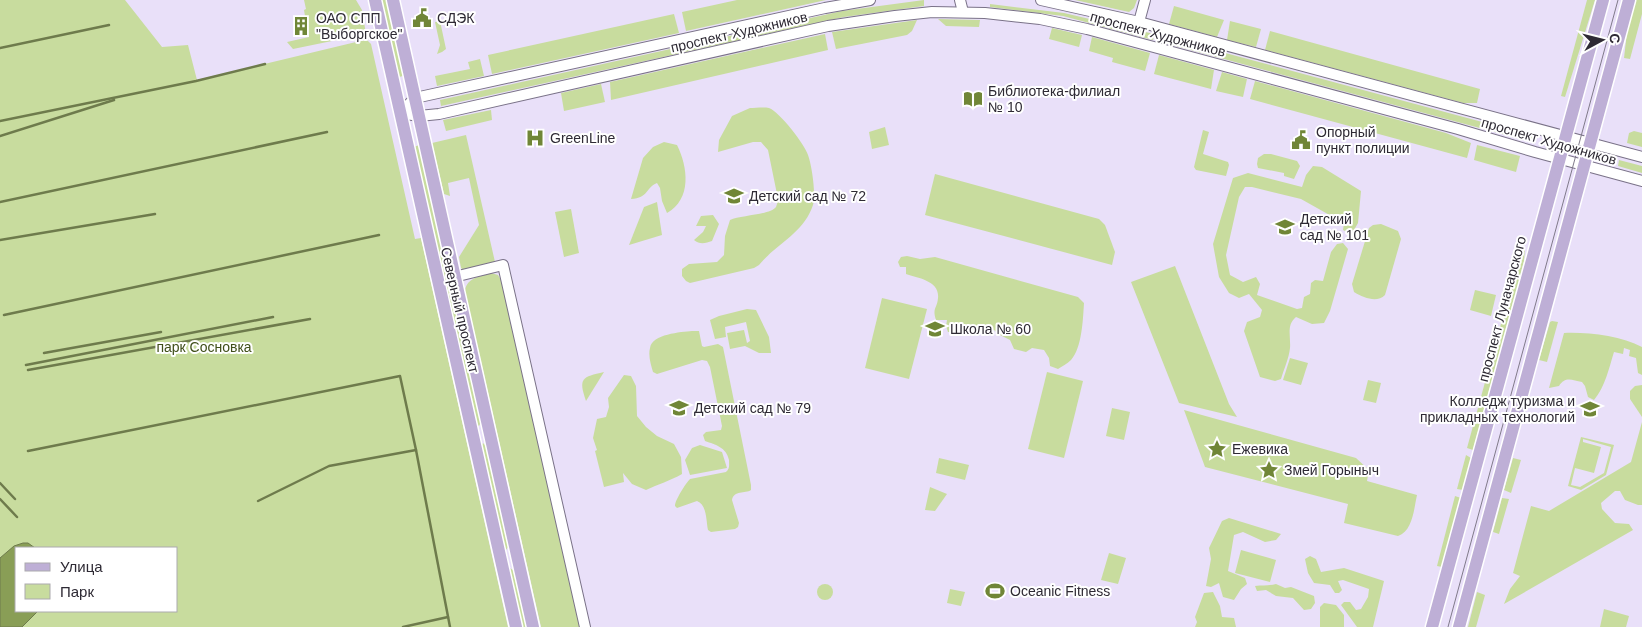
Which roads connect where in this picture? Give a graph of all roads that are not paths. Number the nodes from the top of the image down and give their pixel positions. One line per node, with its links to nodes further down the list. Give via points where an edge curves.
1 (375, 0): 13 (main road, Северный проспект)
2 (393, 0): 12 (main road, Северный проспект)
3 (870, 0): 12 (street, проспект Художников)
4 (960, 0): 10 (street)
5 (964, 0): 10 (street)
6 (1041, 0): 11 (street, проспект Художников)
7 (1145, 0): 11 (street)
8 (1603, 0): 15 (main road, проспект Луначарского)
9 (1629, 0): 16 (main road)
10 (963, 12): 14 (street, проспект Художников, via 904,15 836,24); 18 (street, проспект Художников, via 1024,16 1078,27)
11 (1139, 22): 15 (street, проспект Художников)
12 (415, 98): 13 (street); 14 (main road, Северный проспект)
13 (400, 113): 14 (street, проспект Художников); 23 (main road, Северный проспект)
14 (419, 116): 21 (main road, Северный проспект)
15 (1565, 136): 16 (street, проспект Художников); 18 (main road, проспект Луначарского)
16 (1591, 143): 17 (street, проспект Художников); 19 (main road)
17 (1642, 157)
18 (1559, 159): 19 (street, проспект Художников); 29 (main road, проспект Луначарского)
19 (1585, 166): 20 (street, проспект Художников); 30 (main road)
20 (1642, 181)
21 (454, 277): 22 (main road, Северный проспект); 28 (street, via 503,265)
22 (488, 426): 23 (main road, via 484,433 477,434); 24 (main road, Северный проспект)
23 (472, 430): 25 (main road, Северный проспект)
24 (518, 561): 25 (main road, via 513,557); 27 (main road, Северный проспект)
25 (502, 565): 26 (main road, Северный проспект)
26 (516, 627)
27 (533, 627)
28 (585, 627)
29 (1432, 627)
30 (1460, 627)

